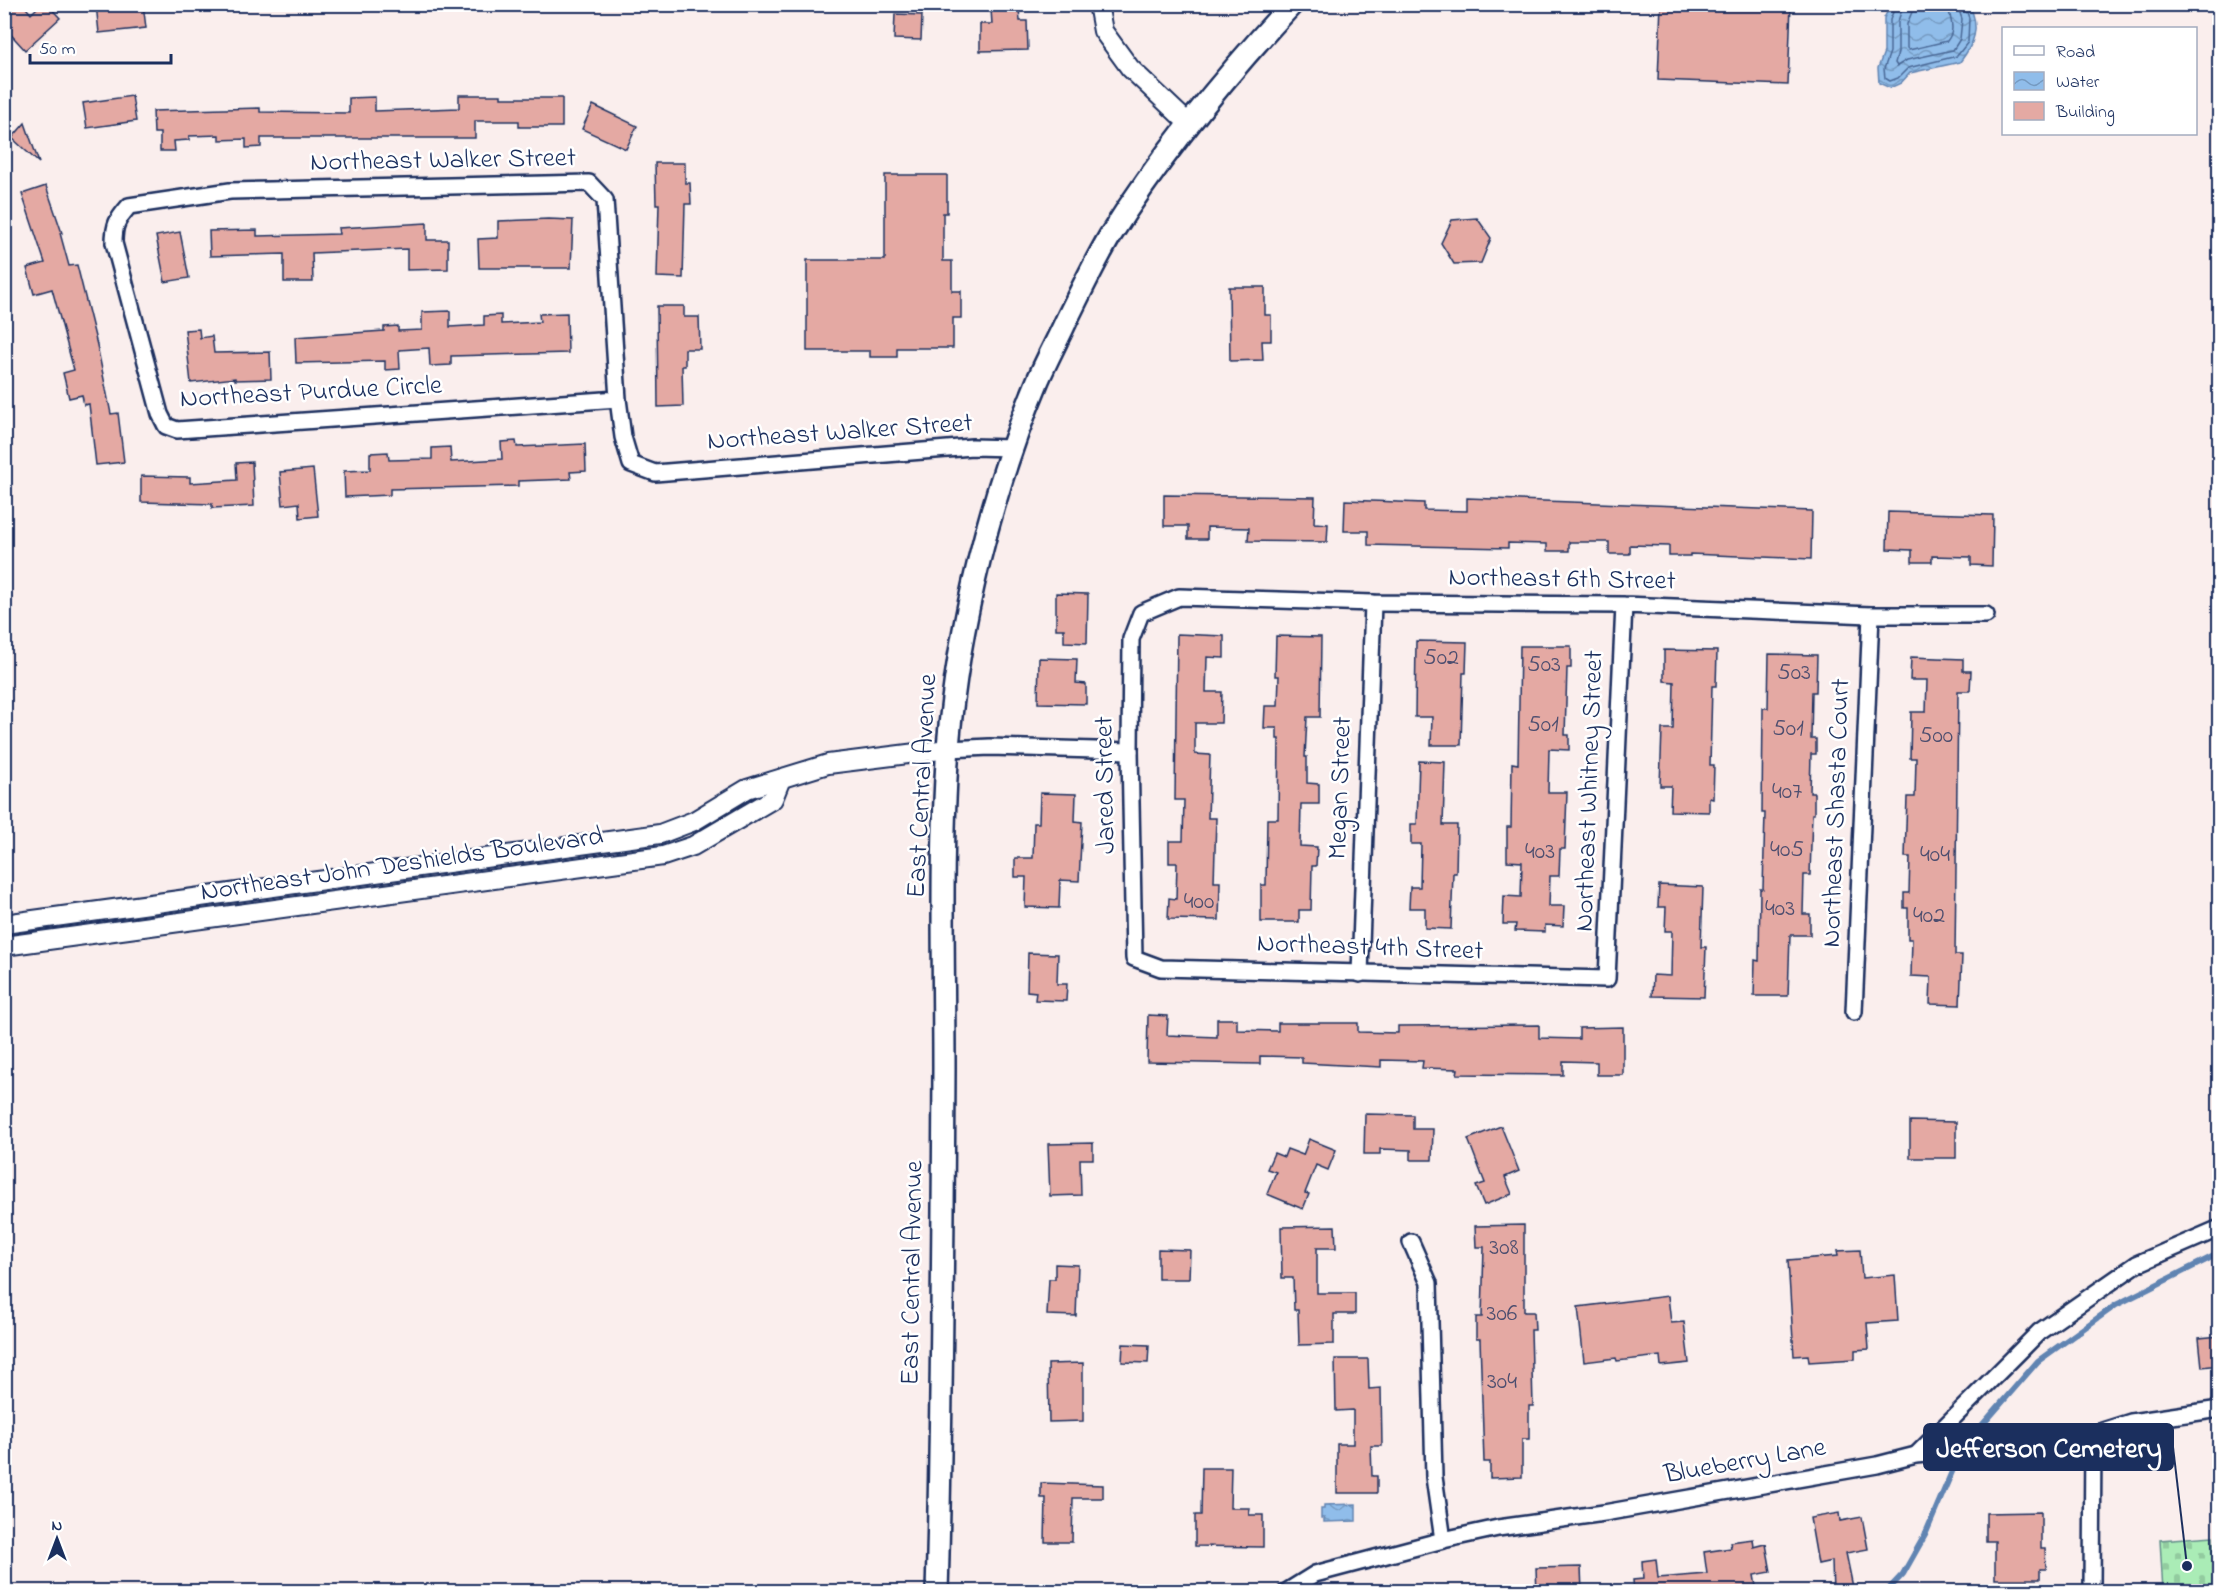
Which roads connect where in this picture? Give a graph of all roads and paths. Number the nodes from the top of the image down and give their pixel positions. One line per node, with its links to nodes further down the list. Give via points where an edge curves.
1 (1098, 4): 3 (street, via 1103,31 1130,68)
2 (1293, 4): 3 (main road, East Central Avenue)
3 (1189, 124): 6 (main road, East Central Avenue, via 1145,182 1091,270 1038,379)
4 (129, 207): 5 (street, Northeast Walker Street, via 230,191 590,183 605,200); 5 (street, Northeast Purdue Circle, via 114,228 114,243 166,426 177,430)
5 (618, 399): 6 (street, Northeast Walker Street, via 631,464 655,473 972,447)
6 (1013, 448): 12 (main road, East Central Avenue, via 988,528 963,638)
7 (1373, 603): 8 (street, Northeast 6th Street); 9 (street, Northeast 6th Street, via 1179,597); 18 (street, Megan Street)
8 (1624, 605): 10 (street, Northeast 6th Street); 19 (street, Northeast Whitney Street)
9 (1141, 613): 13 (street, Jared Street, via 1131,639)
10 (1871, 615): 11 (street, Northeast 6th Street); 20 (street, Northeast Shasta Court)
11 (1986, 615)
12 (948, 749): 13 (street); 14 (street, Northeast John Deshields Boulevard, via 828,764); 27 (main road, East Central Avenue)
13 (1130, 751): 17 (street, Jared Street)
14 (781, 779): 15 (street, Northeast John Deshields Boulevard, via 747,789 694,821 660,834); 16 (street, Northeast John Deshields Boulevard, via 773,798 693,846 663,856)
15 (4, 924)
16 (4, 946)
17 (1134, 958): 18 (street, Northeast 4th Street, via 1161,968)
18 (1360, 974): 19 (street, Northeast 4th Street)
19 (1607, 979)
20 (1854, 1012)
21 (2220, 1228): 25 (street, via 2137,1264 2039,1332)
22 (1411, 1242): 26 (street, via 1429,1283 1434,1477)
23 (2220, 1409): 24 (street, Blueberry Lane, via 2131,1422)
24 (2093, 1434): 25 (street, Blueberry Lane, via 2017,1447); 29 (street)
25 (1916, 1455): 26 (street, Blueberry Lane)
26 (1443, 1540): 28 (street, Blueberry Lane, via 1315,1574)
27 (937, 1592)
28 (1286, 1592)
29 (2092, 1592)

